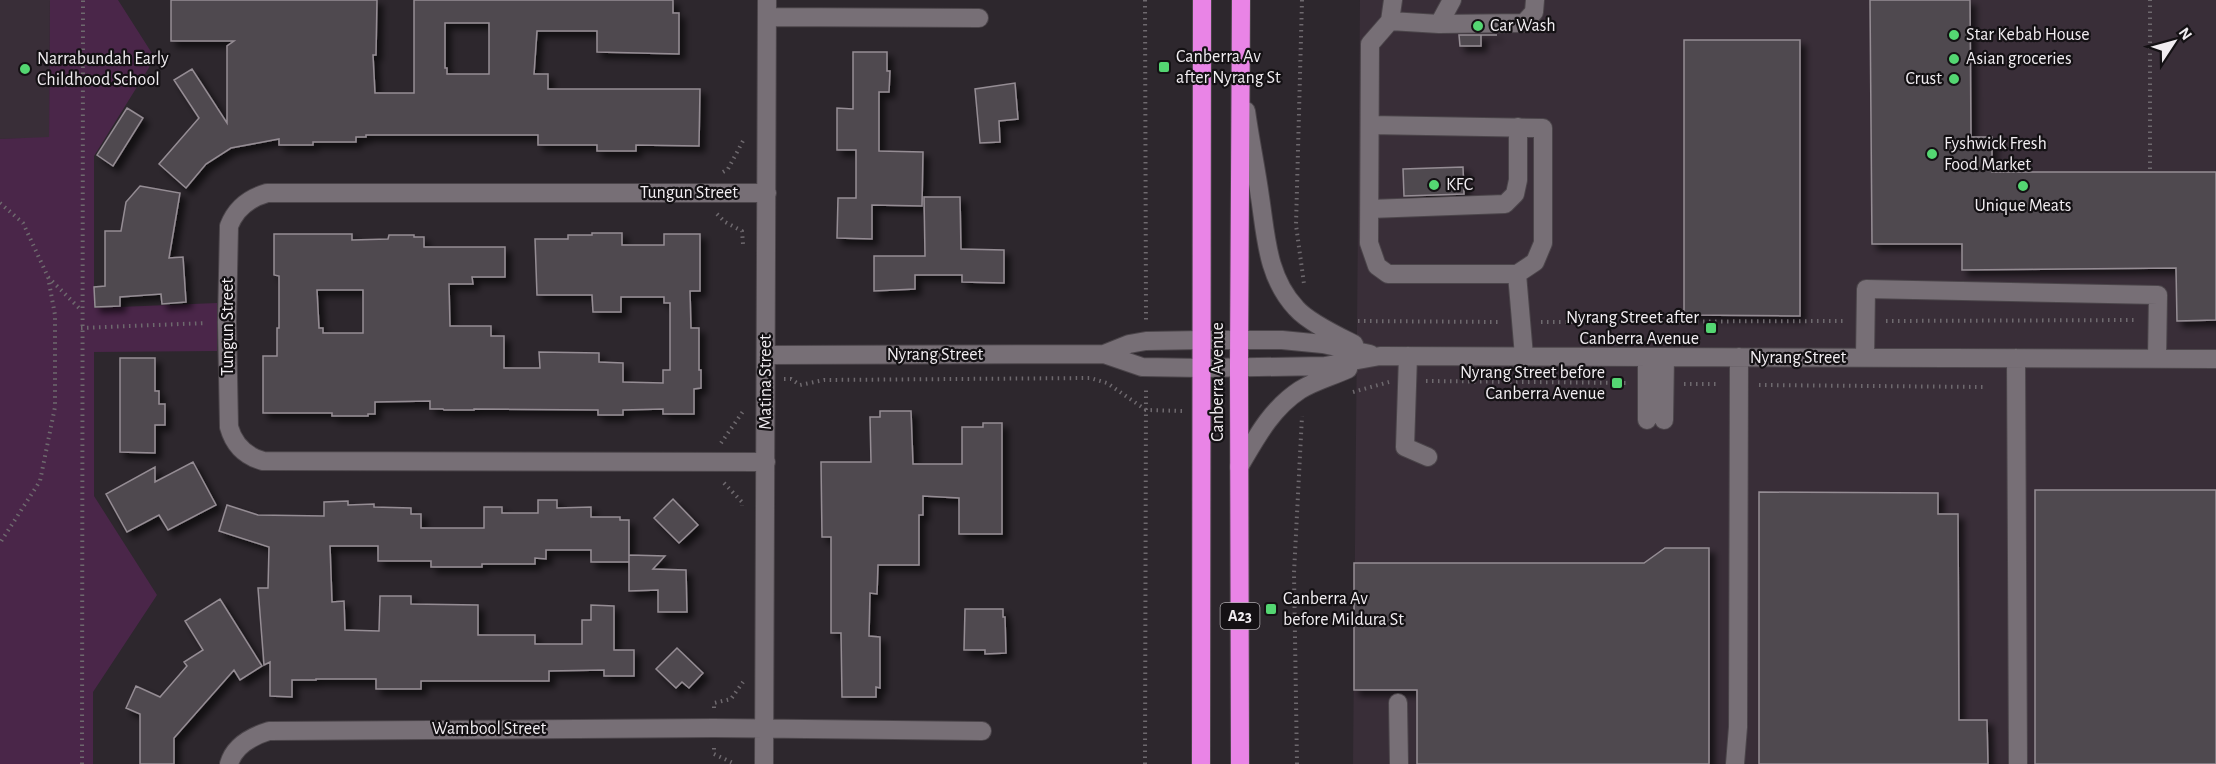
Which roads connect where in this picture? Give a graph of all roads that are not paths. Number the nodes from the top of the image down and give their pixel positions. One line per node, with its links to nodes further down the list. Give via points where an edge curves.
1 (1202, 0): 16 (highway, Canberra Avenue / A23)
2 (1241, 0): 10 (highway, Canberra Avenue / A23)
3 (1393, 0): 8 (street)
4 (1452, 0): 9 (street)
5 (1535, 0): 9 (street, via 1534,12 1524,23)
6 (767, 8): 7 (street); 13 (street, Matina Street)
7 (980, 18)
8 (1390, 21): 9 (street); 11 (street, via 1370,44)
9 (1439, 24)
10 (1241, 82): 17 (highway, Canberra Avenue / A23); 20 (street, via 1264,239 1277,281 1296,309 1332,333)
11 (1370, 125): 12 (street); 14 (street)
12 (1518, 127): 14 (street, via 1518,180 1515,194 1505,204); 15 (street, via 1543,128 1544,243 1535,262)
13 (767, 193): 19 (street, Matina Street); 33 (street, Tungun Street, via 261,195 238,209 229,226 227,322 229,427 241,450 268,462)
14 (1370, 209): 15 (street, via 1370,243 1377,266 1388,274)
15 (1517, 274): 22 (street)
16 (1202, 340): 17 (street, Nyrang Street); 18 (street, Nyrang Street, via 1146,341); 30 (highway, Canberra Avenue / A23)
17 (1239, 341): 20 (street, Nyrang Street, via 1323,344); 29 (highway, Canberra Avenue / A23)
18 (1104, 354): 19 (street, Nyrang Street); 30 (street, Nyrang Street, via 1142,367)
19 (766, 355): 33 (street, Matina Street)
20 (1380, 356): 21 (street, Nyrang Street); 29 (street, Nyrang Street, via 1325,366); 34 (street, via 1301,389 1275,411)
21 (1408, 356): 22 (street, Nyrang Street); 32 (street, via 1405,447)
22 (1524, 357): 23 (street, Nyrang Street)
23 (1656, 357): 24 (street, Nyrang Street); 31 (street)
24 (1738, 357): 25 (street, Nyrang Street); 43 (street)
25 (1865, 358): 26 (street, Nyrang Street); 27 (street, via 1866,289 2158,295)
26 (2016, 358): 27 (street, Nyrang Street); 44 (street)
27 (2157, 359): 28 (street, Nyrang Street)
28 (2216, 359)
29 (1239, 367): 30 (street, Nyrang Street); 34 (highway, Canberra Avenue / A23)
30 (1202, 368): 40 (highway, Canberra Avenue / A23)
31 (1655, 420)
32 (1428, 457)
33 (766, 462): 36 (street, Matina Street)
34 (1239, 467): 41 (highway, Canberra Avenue / A23)
35 (1398, 703): 42 (street)
36 (765, 729): 37 (street, Wambool Street); 38 (street, Wambool Street, via 269,731 241,746); 39 (street, Matina Street)
37 (982, 731)
38 (229, 764)
39 (764, 764)
40 (1202, 764)
41 (1240, 764)
42 (1399, 764)
43 (1735, 764)
44 (2018, 764)

